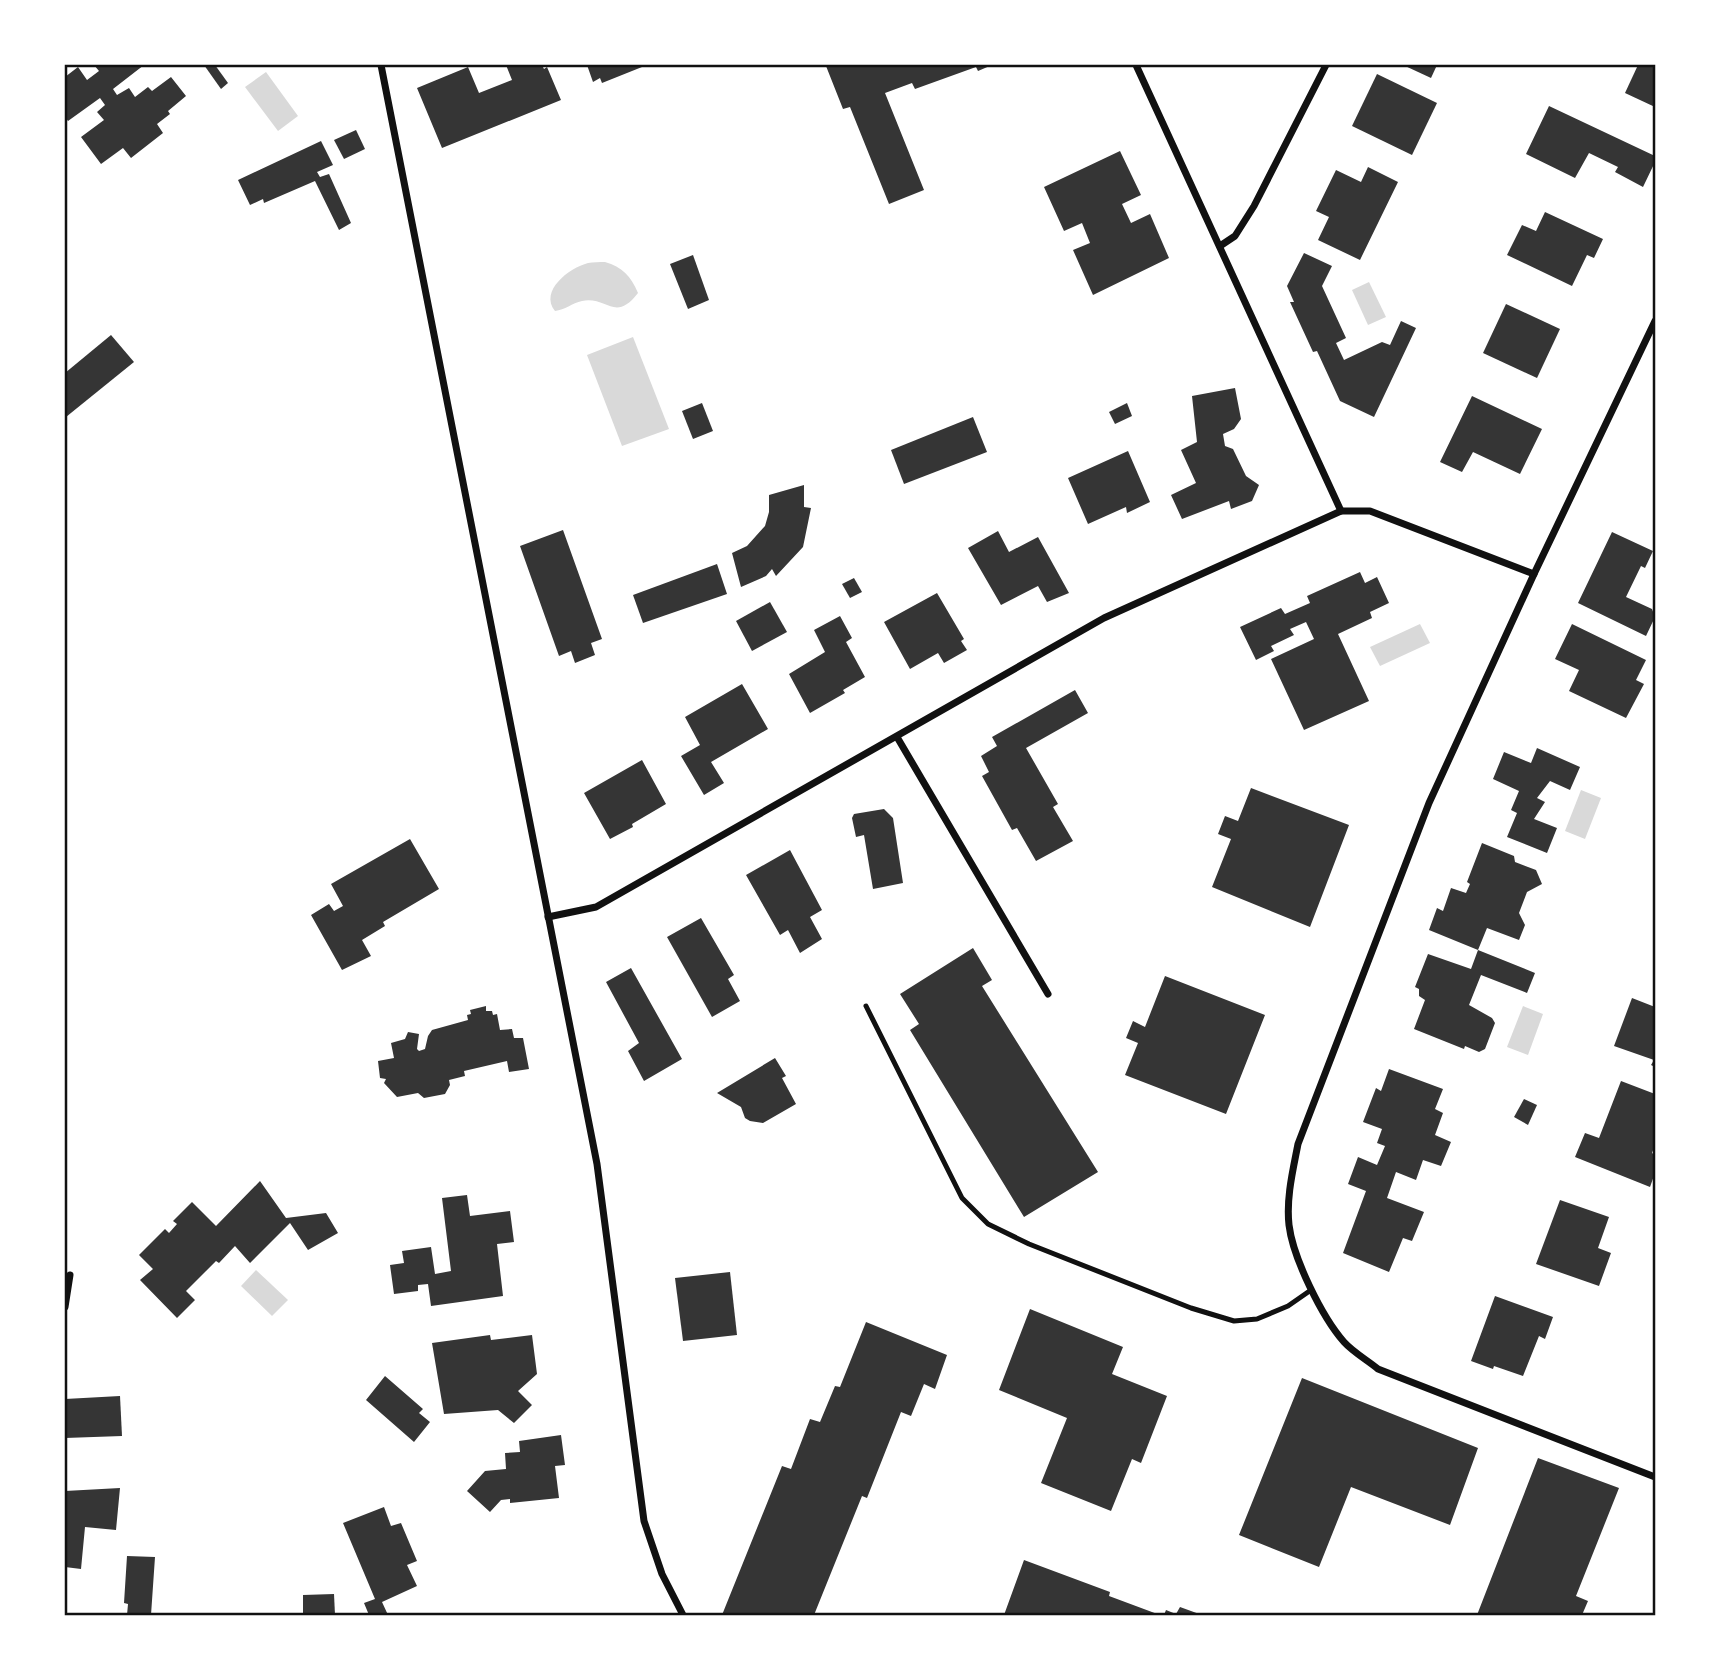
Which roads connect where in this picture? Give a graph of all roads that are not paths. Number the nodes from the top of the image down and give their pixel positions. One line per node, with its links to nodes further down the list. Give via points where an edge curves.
1 (381, 65): 9 (street)
2 (1136, 65): 4 (street)
3 (1326, 65): 4 (street, via 1254,206 1235,236)
4 (1220, 246): 6 (street)
5 (1655, 321): 7 (street)
6 (1341, 510): 7 (street, via 1370,510); 8 (street, via 1104,618)
7 (1534, 574): 13 (street, via 1429,803 1298,1144 1290,1184 1289,1226)
8 (897, 737): 9 (street, via 596,907); 10 (street)
9 (548, 917): 16 (street, via 597,1164 644,1521 662,1574)
10 (1048, 994)
11 (866, 1006): 13 (lane, via 962,1198 988,1224 1191,1308 1234,1321 1257,1319)
12 (70, 1275): 14 (street)
13 (1311, 1290): 15 (street, via 1345,1342 1378,1368)
14 (65, 1307)
15 (1655, 1474)
16 (683, 1615)

